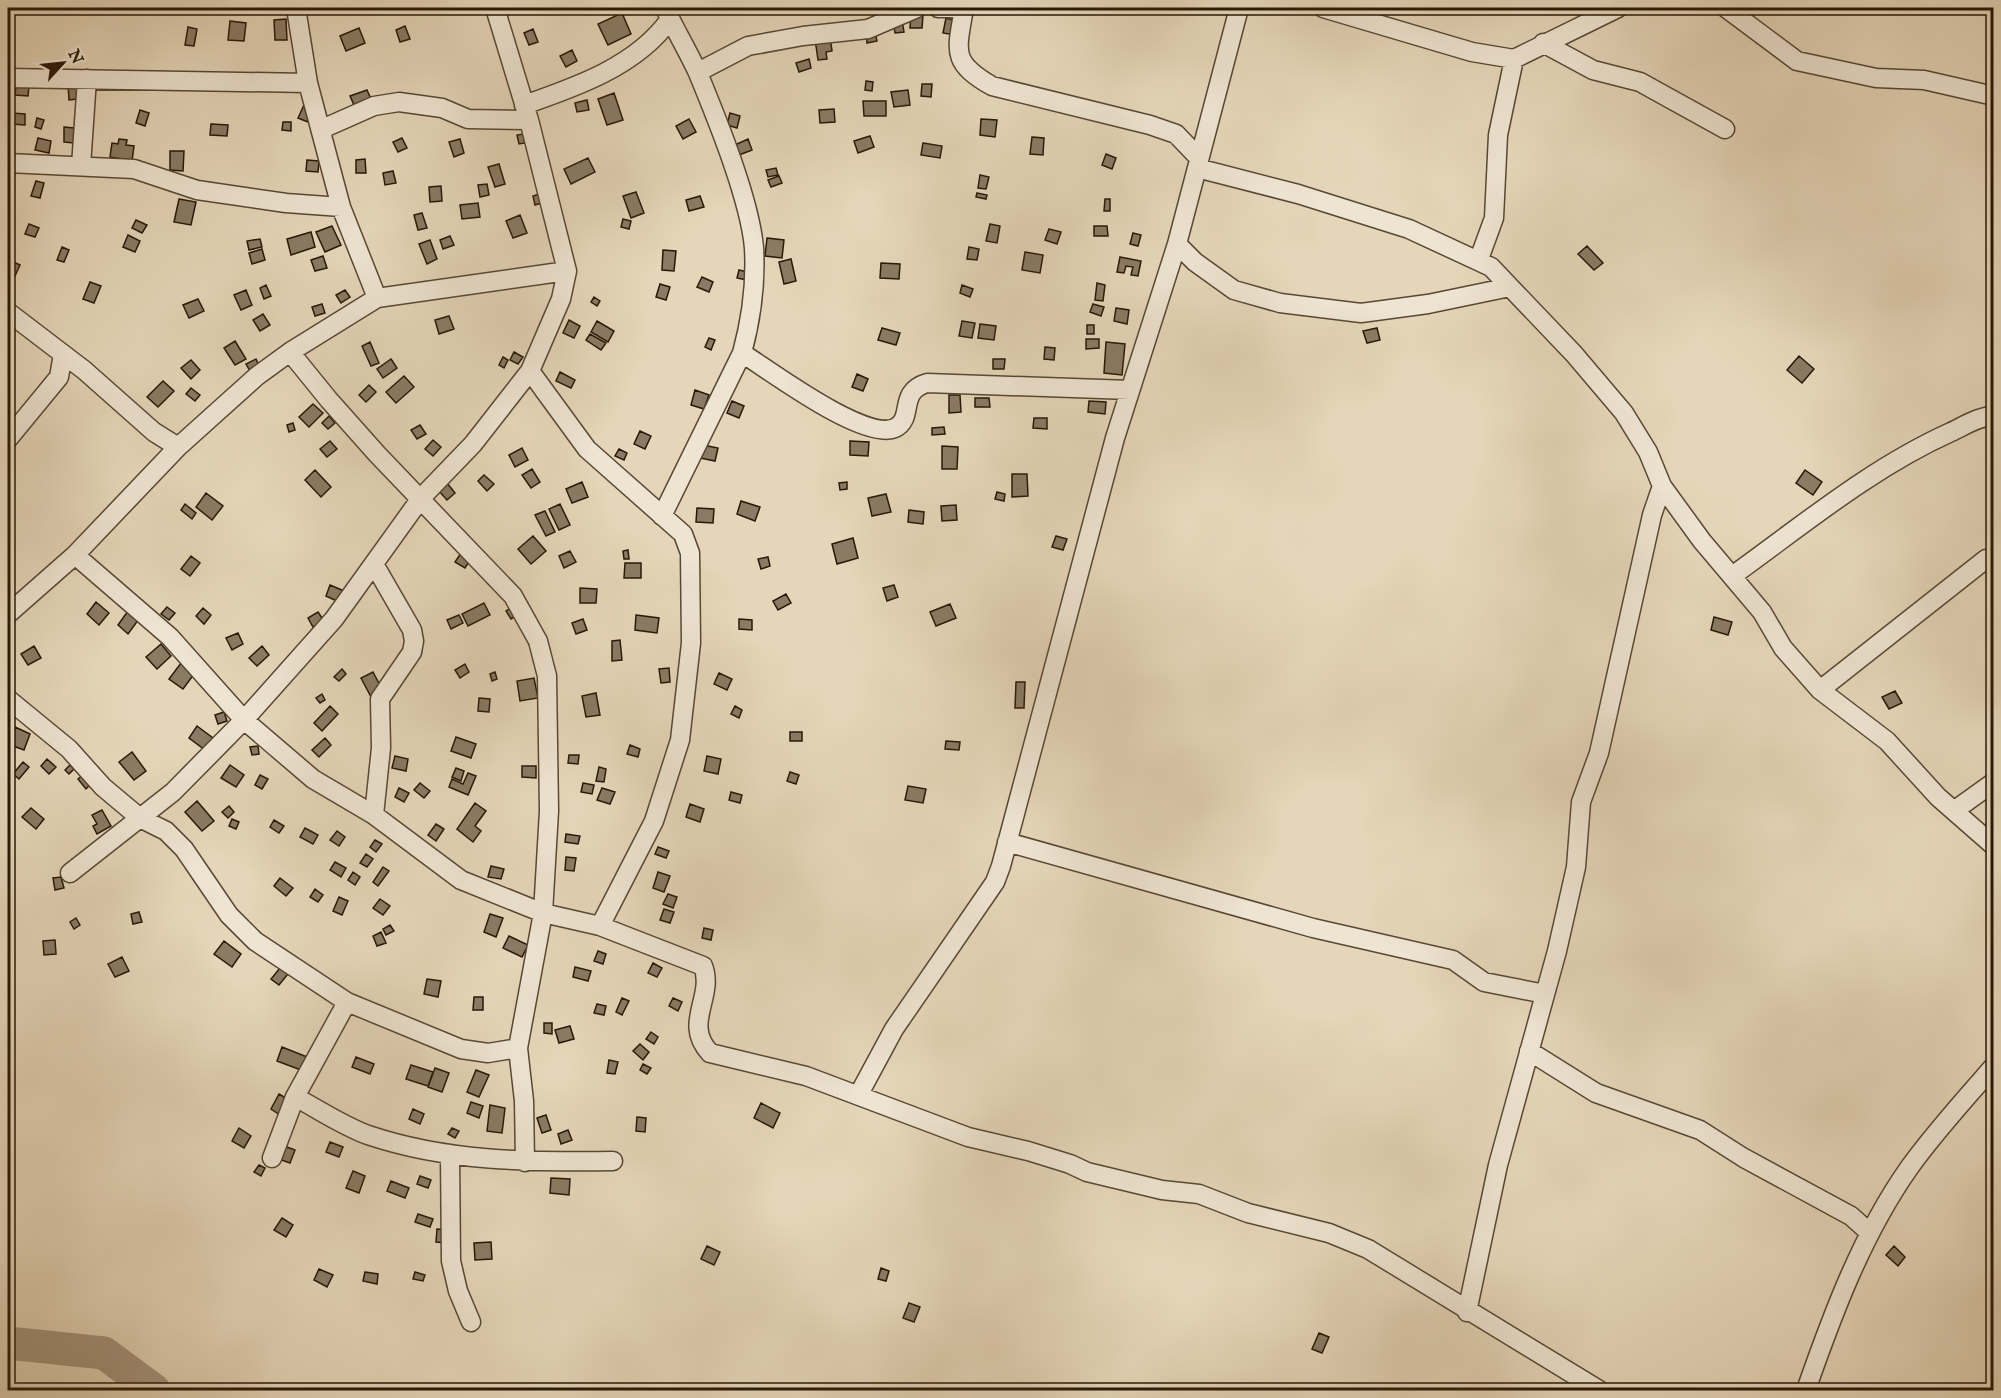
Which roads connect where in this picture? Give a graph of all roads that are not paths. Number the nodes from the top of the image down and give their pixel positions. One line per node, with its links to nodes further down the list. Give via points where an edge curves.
1 (296, 8): 16 (street)
2 (495, 8): 18 (street)
3 (917, 8): 13 (street, via 868,29 748,46)
4 (938, 8): 5 (street)
5 (964, 8): 22 (street, via 958,51 971,74 992,86 1150,124 1176,134)
6 (1239, 8): 22 (street)
7 (1323, 8): 12 (street, via 1472,52)
8 (1618, 8): 11 (street)
9 (1726, 8): 17 (street, via 1797,61)
10 (668, 13): 13 (street); 18 (street, via 657,37 627,58)
11 (1543, 43): 12 (street); 20 (street, via 1593,70 1640,82)
12 (1514, 58): 26 (street, via 1498,135 1494,218)
13 (698, 72): 32 (street, via 741,193 754,247 750,324)
14 (8, 78): 15 (street)
15 (87, 79): 16 (street); 23 (street)
16 (308, 83): 19 (street)
17 (1994, 96)
18 (526, 112): 19 (street, via 468,119 442,108 399,102 374,106); 27 (street)
19 (322, 129): 24 (street)
20 (1725, 129)
21 (8, 163): 23 (street)
22 (1198, 163): 25 (street); 26 (street, via 1409,229)
23 (81, 166): 24 (street, via 134,169 197,190)
24 (341, 207): 29 (street)
25 (1177, 244): 28 (street, via 1234,290 1280,303 1361,313); 37 (street)
26 (1479, 259): 28 (street)
27 (567, 271): 29 (street); 35 (street, via 561,299)
28 (1510, 287): 41 (street, via 1624,413 1648,452)
29 (377, 298): 31 (street)
30 (8, 312): 33 (street)
31 (290, 352): 40 (street, via 257,376); 42 (street, via 329,400)
32 (742, 353): 37 (street, via 823,407 886,430 896,428 902,421 909,394 915,387 927,383); 43 (street)
33 (63, 354): 34 (street); 36 (street)
34 (84, 370): 36 (street); 40 (street, via 154,432)
35 (530, 372): 42 (street, via 473,444); 43 (street, via 587,449)
36 (59, 377): 39 (street)
37 (1130, 390): 56 (street)
38 (1994, 416): 47 (street, via 1912,449 1884,466)
39 (8, 439)
40 (178, 447): 44 (street)
41 (1662, 486): 47 (street); 61 (street, via 1652,515 1599,753 1581,802 1576,867)
42 (421, 498): 46 (street); 59 (street, via 513,596 538,641 548,676 549,811)
43 (662, 516): 60 (street, via 683,534 690,553 691,643 680,740 654,821)
44 (75, 555): 48 (street); 51 (street, via 170,637)
45 (1986, 559): 49 (street)
46 (374, 564): 51 (street, via 334,620); 54 (street, via 414,640 412,652 380,699 381,748)
47 (1732, 576): 49 (street, via 1783,648)
48 (8, 614)
49 (1820, 690): 53 (street, via 1887,741)
50 (8, 699): 55 (street, via 69,749 102,787)
51 (244, 720): 54 (street, via 313,779); 55 (street, via 173,792)
52 (1994, 782): 53 (street)
53 (1955, 810): 57 (street)
54 (374, 815): 59 (street, via 461,880)
55 (140, 818): 58 (street); 62 (street, via 166,831 184,849 229,915 255,941)
56 (1007, 842): 61 (street, via 1313,928 1453,960 1484,982); 66 (street, via 995,882 894,1029)
57 (1994, 846)
58 (70, 873)
59 (543, 913): 60 (street); 63 (street)
60 (600, 926): 66 (street, via 703,966 705,980 697,1029 710,1053 806,1076)
61 (1545, 994): 64 (street)
62 (347, 1002): 63 (street, via 461,1049 488,1053); 67 (street)
63 (518, 1048): 71 (street)
64 (1529, 1052): 72 (street, via 1596,1093 1700,1130 1851,1216); 73 (street, via 1498,1165)
65 (1994, 1066): 72 (street, via 1909,1168)
66 (860, 1094): 73 (street, via 969,1137 1028,1151 1087,1172 1162,1190 1199,1194 1248,1213 1329,1233 1368,1249)
67 (295, 1097): 68 (street, via 367,1134); 69 (street)
68 (450, 1156): 71 (street); 74 (street, via 451,1261)
69 (272, 1158)
70 (613, 1161): 71 (street)
71 (525, 1162)
72 (1870, 1233): 76 (street, via 1851,1271)
73 (1467, 1311): 75 (street)
74 (471, 1322)
75 (1599, 1390)
76 (1806, 1390)

